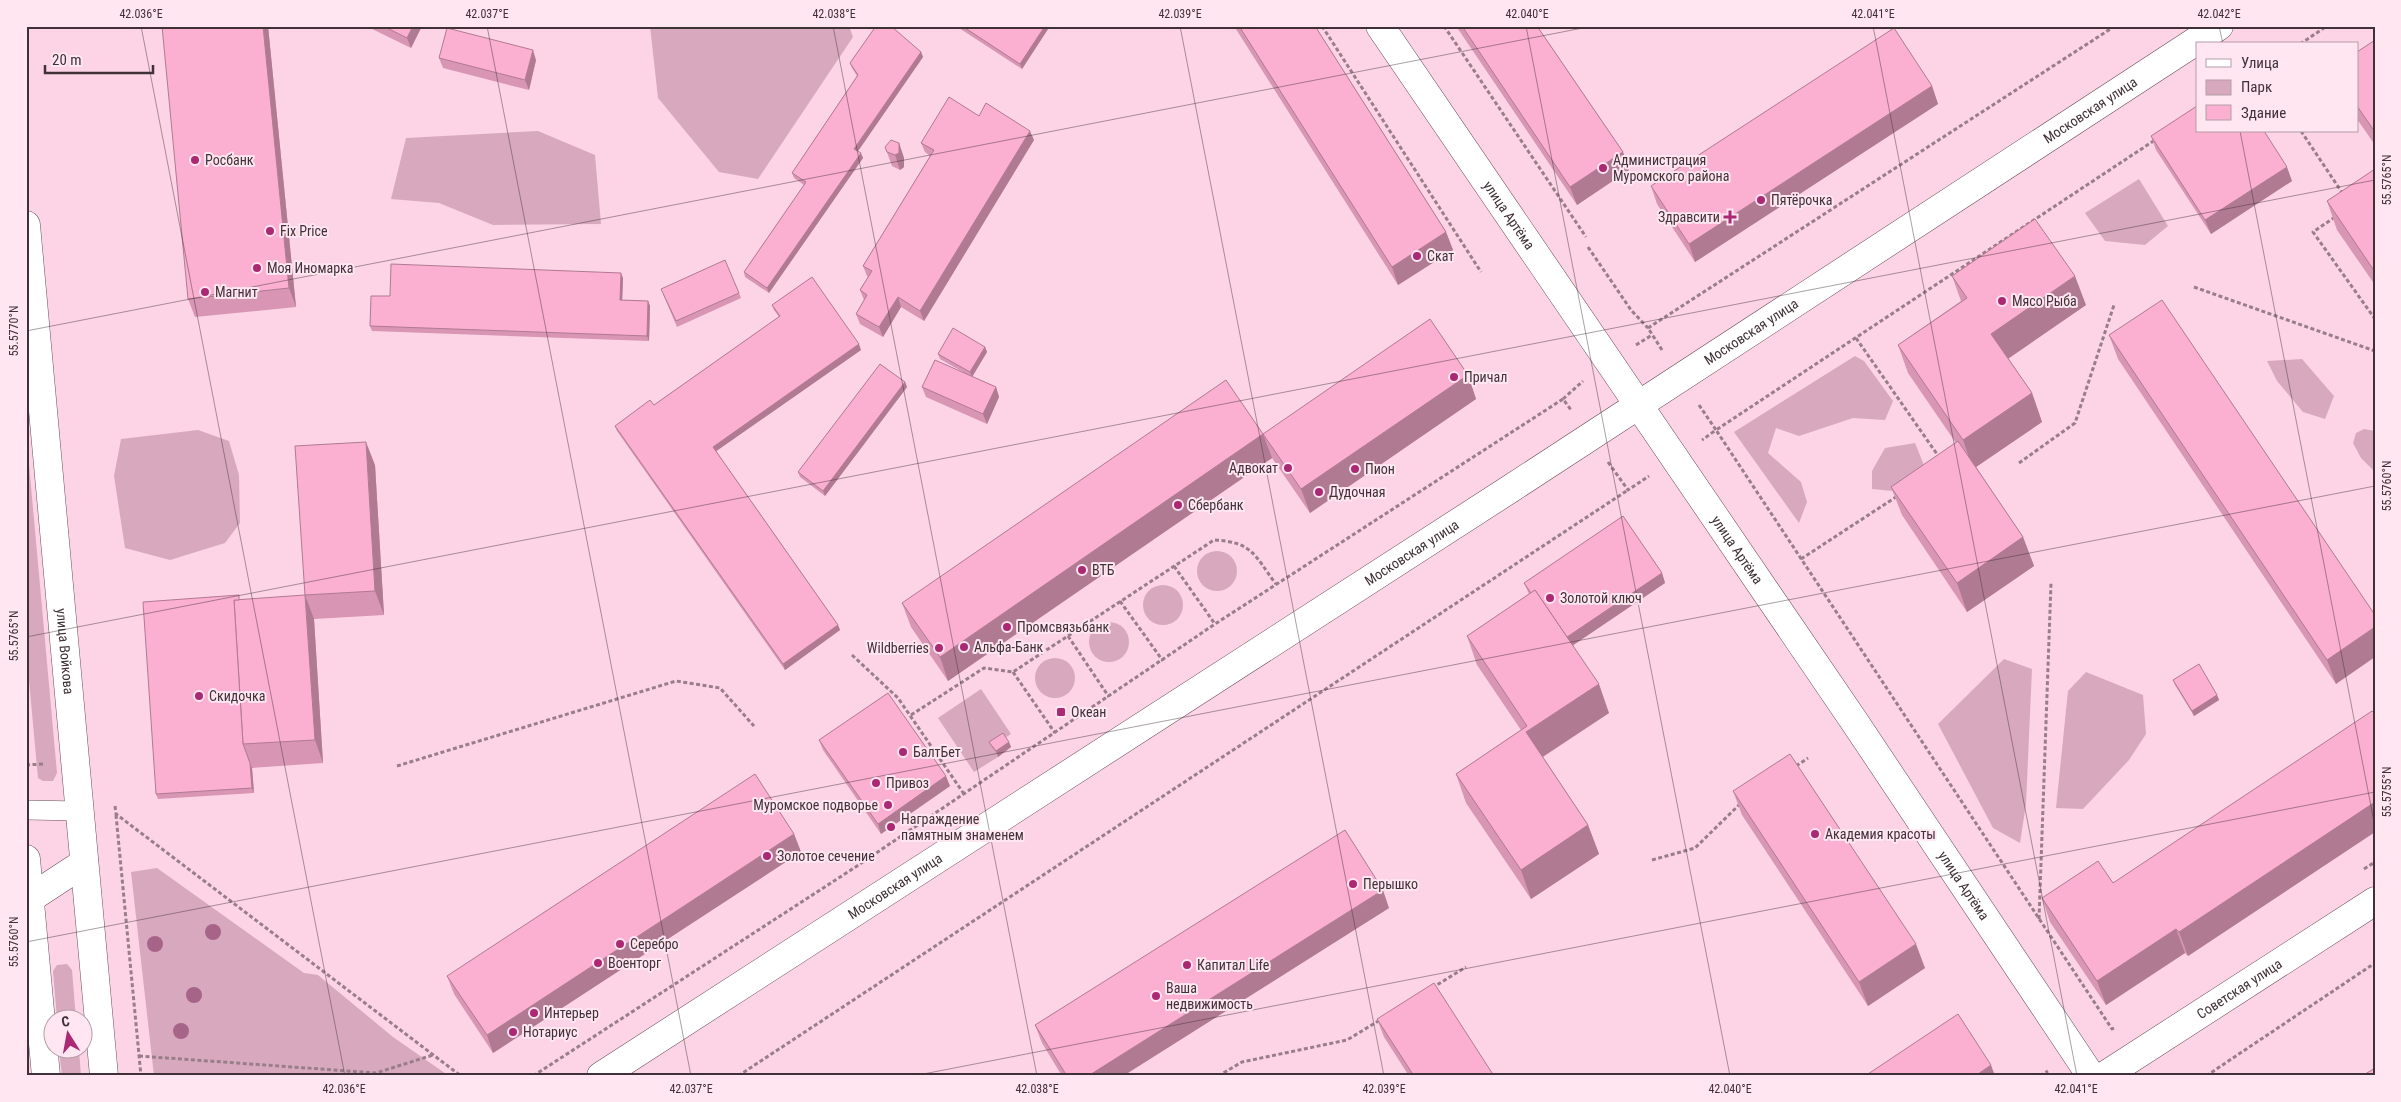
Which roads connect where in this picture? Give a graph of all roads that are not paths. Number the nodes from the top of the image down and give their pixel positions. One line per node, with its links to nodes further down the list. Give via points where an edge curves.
1 (1380, 26): 4 (street, улица Артёма)
2 (2219, 26): 4 (street, Московская улица)
3 (26, 224): 6 (street, улица Войкова)
4 (1638, 405): 13 (street, Московская улица); 14 (street, улица Артёма)
5 (26, 810): 6 (lane)
6 (80, 811): 8 (street, улица Войкова)
7 (26, 859): 9 (street)
8 (84, 863): 9 (street); 12 (street, улица Войкова)
9 (28, 899): 11 (street)
10 (2375, 901): 15 (street, Советская улица)
11 (46, 1076)
12 (104, 1076)
13 (601, 1076)
14 (2091, 1076)
15 (2104, 1076)

